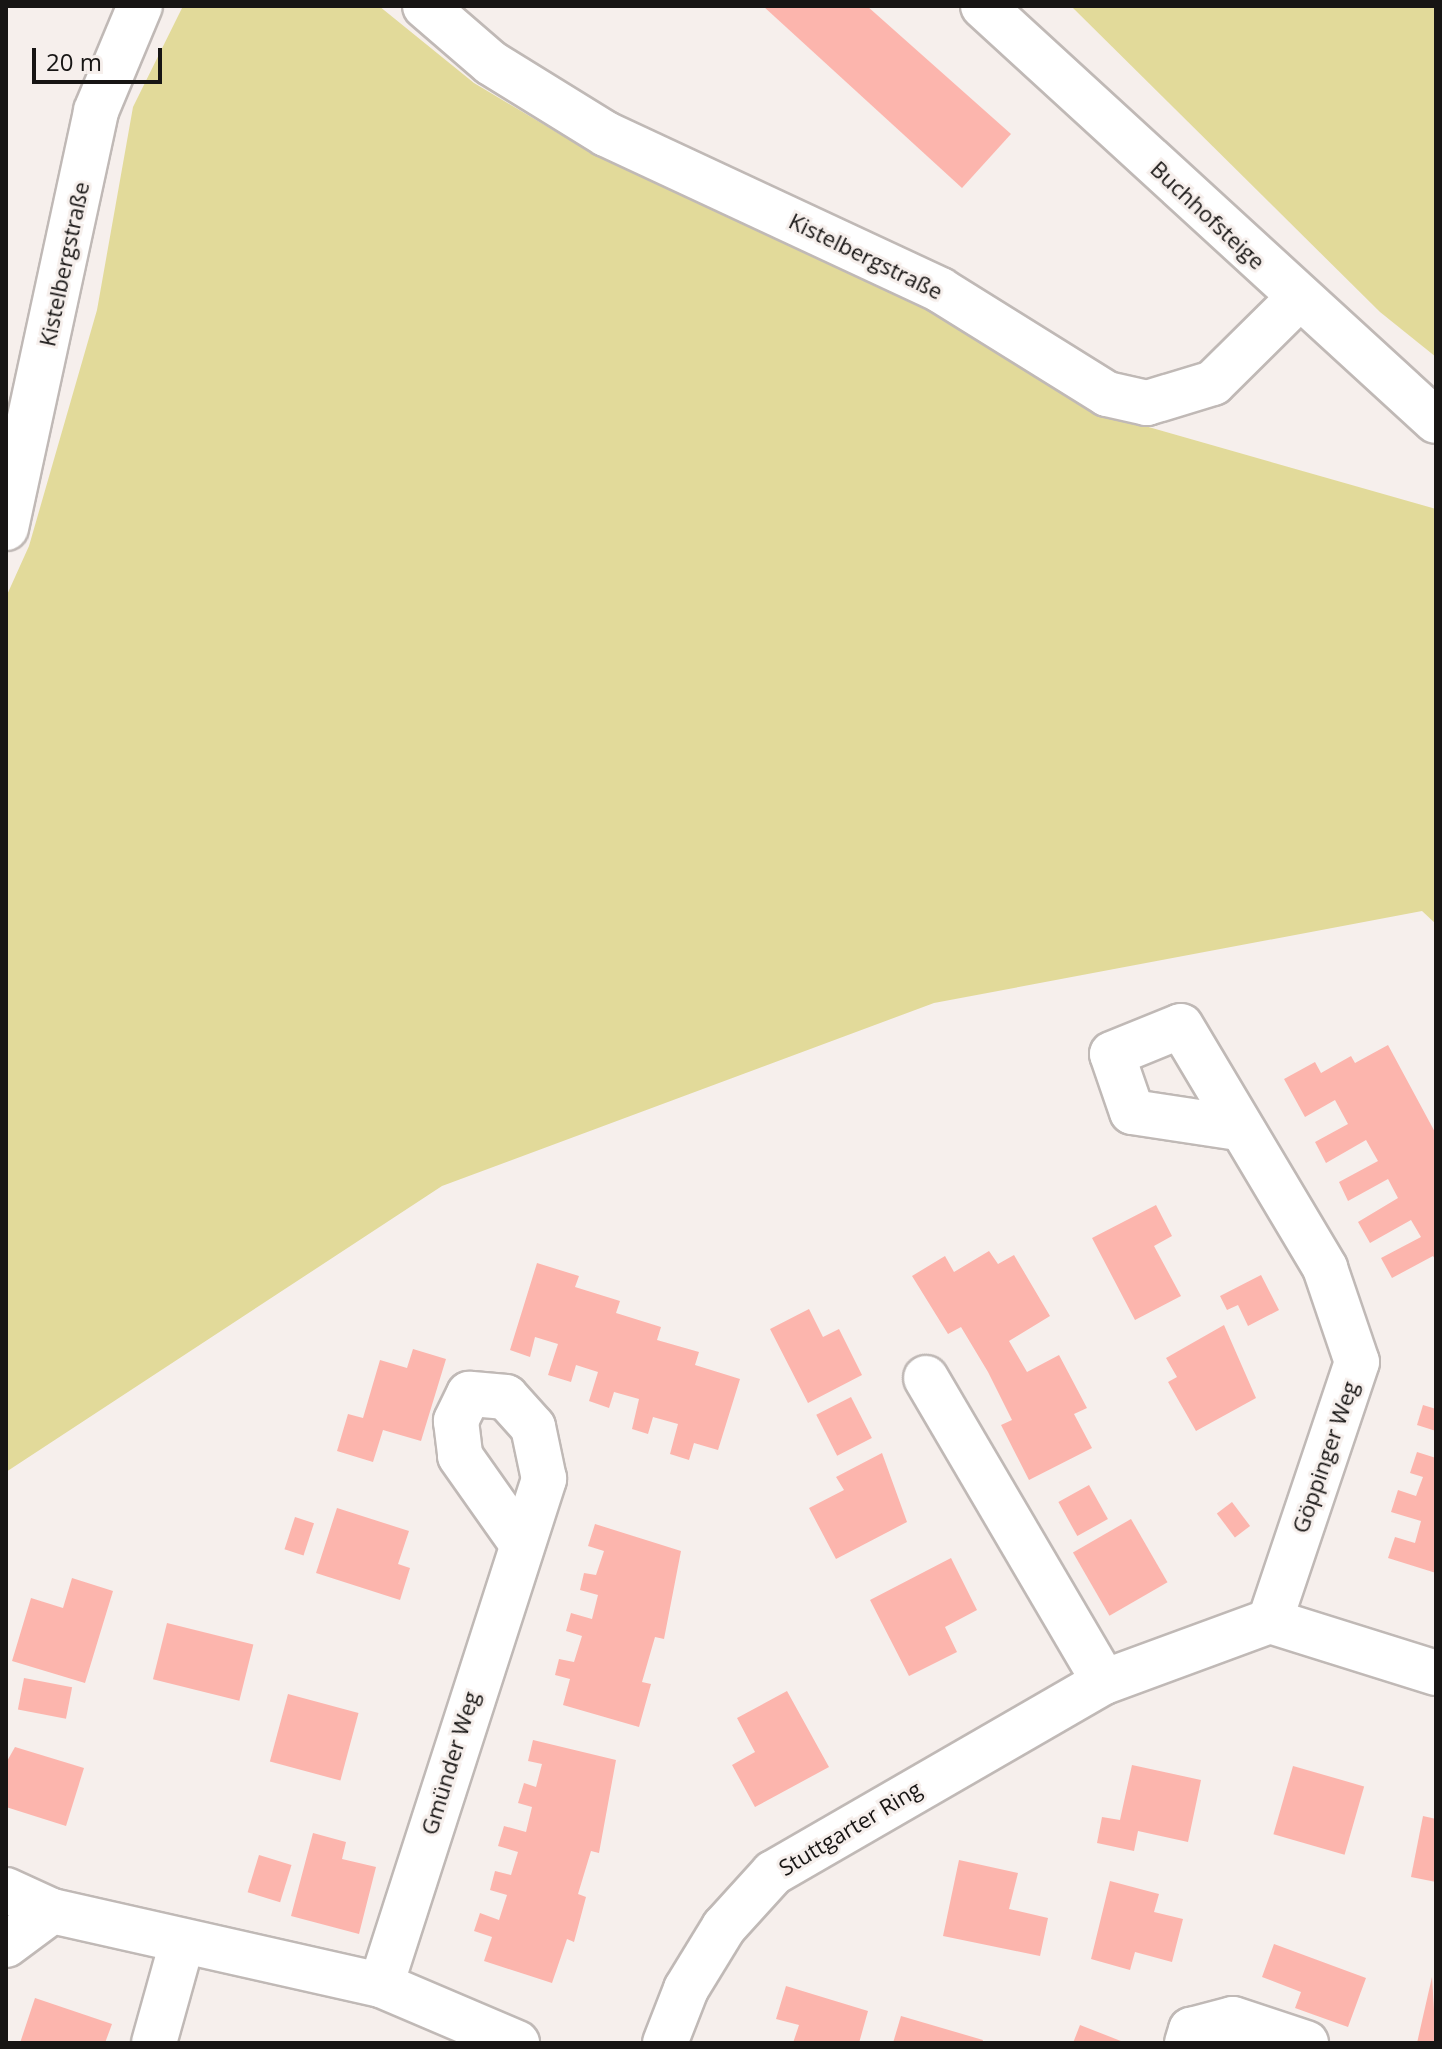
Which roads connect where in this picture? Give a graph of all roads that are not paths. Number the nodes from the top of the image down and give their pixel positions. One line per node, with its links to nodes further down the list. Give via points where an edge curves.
1 (140, 6): 6 (street, Kistelbergstraße, via 96,111)
2 (425, 6): 4 (street, Kistelbergstraße, via 491,63 606,134 940,290 1107,394 1147,403 1213,383)
3 (983, 6): 4 (street, Buchhofsteige)
4 (1299, 298): 5 (street, Buchhofsteige)
5 (1436, 421)
6 (6, 528)
7 (1238, 1128): 10 (street, Göppinger Weg, via 1325,1268 1357,1362)
8 (926, 1378): 12 (street)
9 (520, 1541): 17 (street, Gmünder Weg)
10 (1270, 1621): 11 (street); 12 (street, Stuttgarter Ring)
11 (1436, 1673)
12 (1104, 1682): 20 (street, Stuttgarter Ring, via 773,1873 724,1927 686,1989)
13 (6, 1890): 14 (street)
14 (52, 1911): 15 (street); 16 (street)
15 (182, 1943): 17 (street); 18 (street)
16 (6, 1945)
17 (381, 1985): 19 (street)
18 (154, 2043)
19 (517, 2043)
20 (665, 2043)
21 (1187, 2043): 22 (street, via 1191,2030 1233,2019)
22 (1306, 2043)

